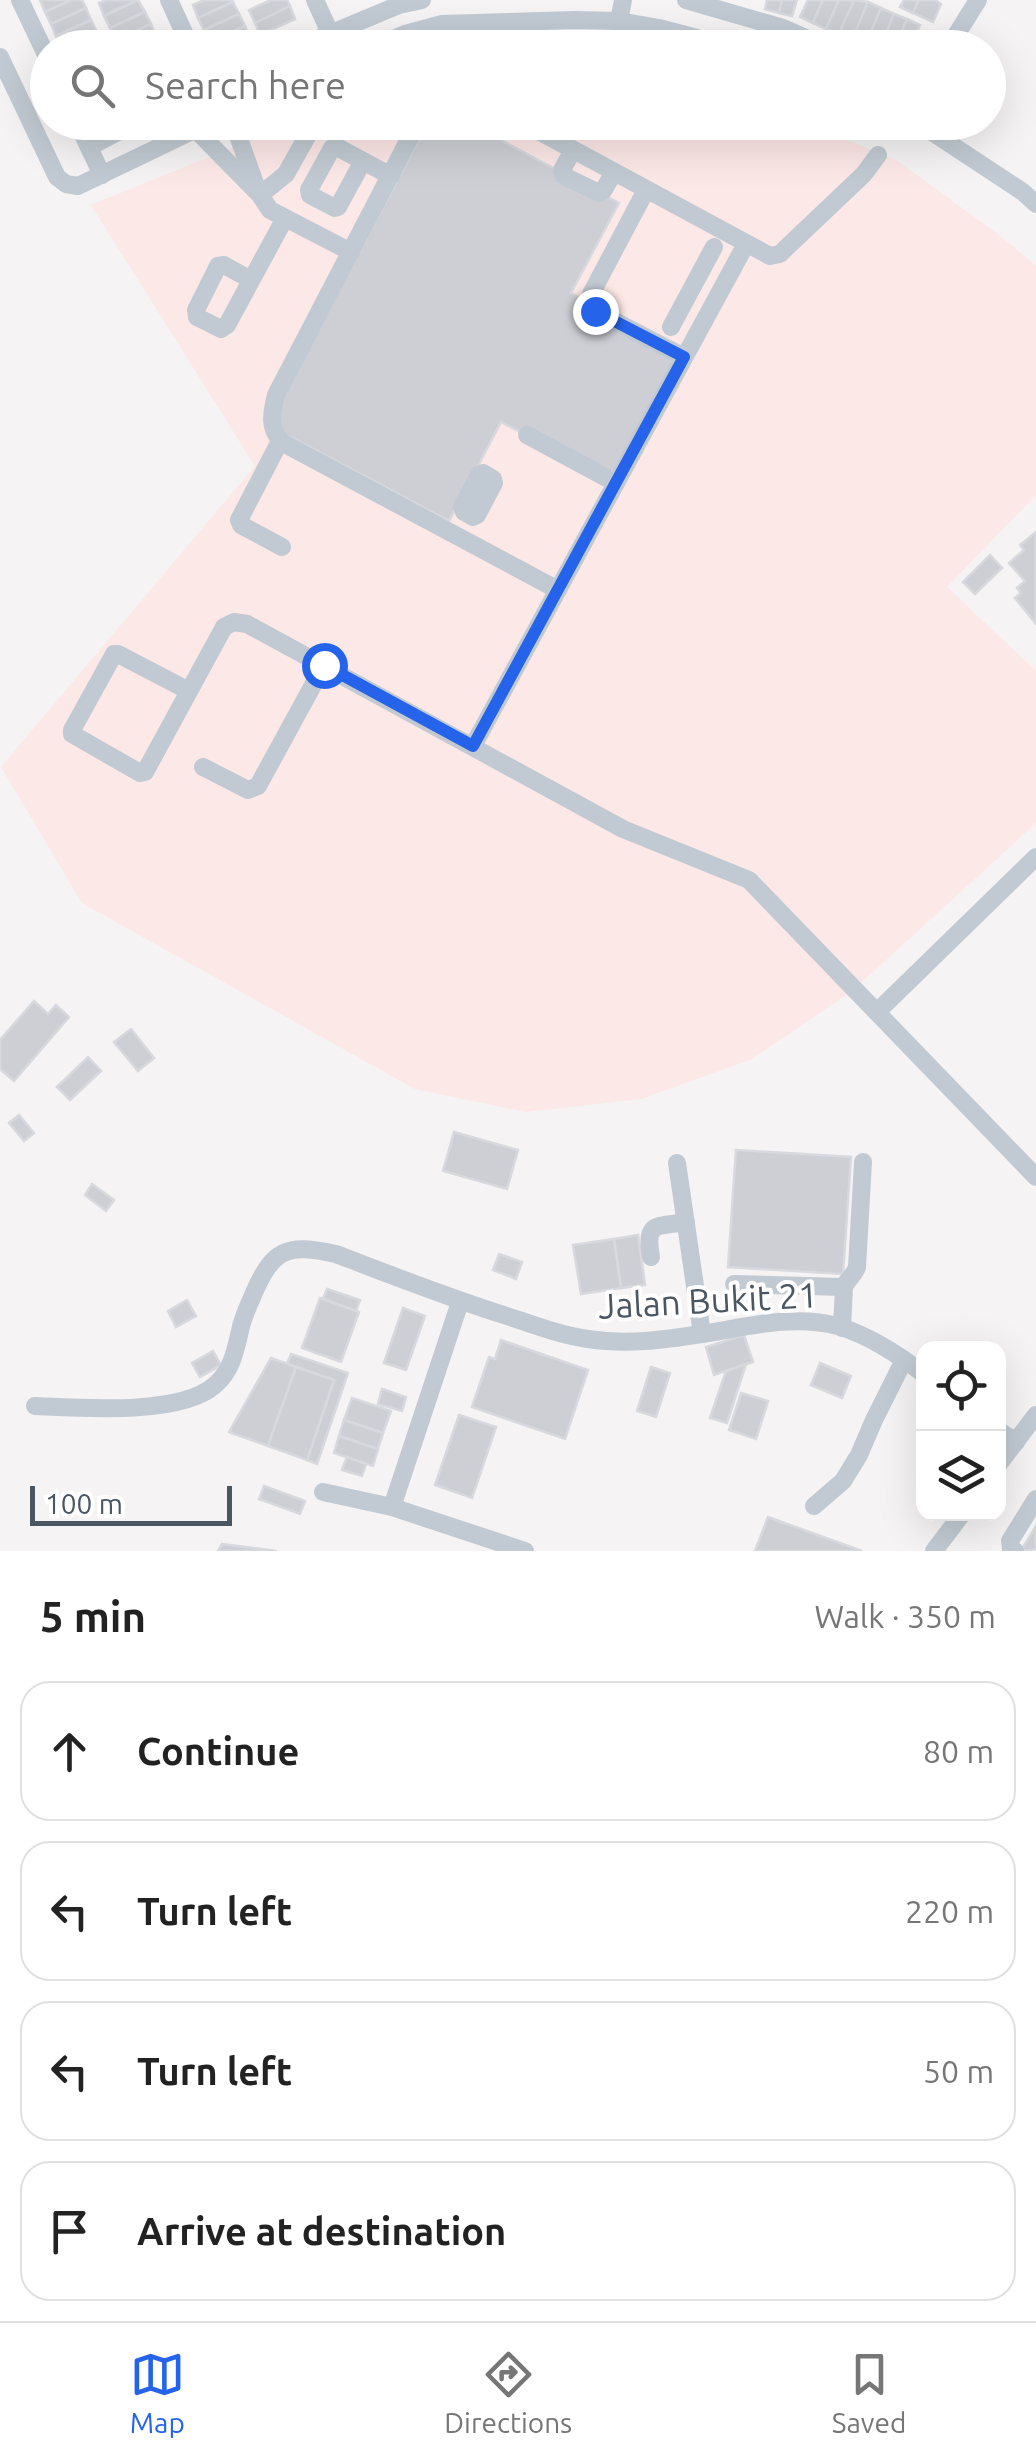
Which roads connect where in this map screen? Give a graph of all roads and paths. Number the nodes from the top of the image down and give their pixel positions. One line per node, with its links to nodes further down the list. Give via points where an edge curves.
1 (20, 0): 9 (street)
2 (169, 0): 10 (street)
3 (315, 0): 11 (street)
4 (422, 0): 12 (street)
5 (623, 0): 8 (street)
6 (686, 0): 15 (street)
7 (978, 0): 16 (street)
8 (619, 22): 13 (street, via 442,24); 14 (street)
9 (34, 30)
10 (183, 30)
11 (329, 30)
12 (353, 30)
13 (420, 30)
14 (667, 30)
15 (788, 30)
16 (959, 30)
17 (0, 56): 18 (street)
18 (30, 120)
19 (40, 140): 34 (street, via 66,184 78,186)
20 (86, 140): 29 (street)
21 (102, 140): 29 (street)
22 (174, 140): 34 (street)
23 (215, 140): 38 (street)
24 (240, 140): 38 (street)
25 (305, 140): 38 (street, via 286,174)
26 (409, 140): 35 (street)
27 (555, 140): 30 (street)
28 (948, 140): 37 (street)
29 (89, 147): 34 (street)
30 (573, 150): 33 (street); 33 (street, via 564,176 600,193)
31 (878, 156): 40 (street, via 780,254)
32 (363, 161): 35 (street)
33 (614, 172): 36 (street)
34 (102, 174)
35 (391, 176): 42 (street)
36 (646, 190): 40 (street); 47 (street, via 591,294 591,308)
37 (1032, 191)
38 (260, 196): 39 (street)
39 (285, 218): 42 (street); 43 (street)
40 (746, 244): 45 (street)
41 (714, 247): 44 (street)
42 (352, 252): 49 (street, via 276,395 272,426)
43 (251, 280)
44 (685, 301): 45 (street); 46 (street)
45 (708, 313): 47 (street)
46 (671, 327)
47 (684, 357): 50 (street)
48 (527, 435): 50 (street)
49 (280, 440): 52 (street); 53 (street, via 239,520)
50 (616, 483): 54 (street)
51 (468, 514): 52 (street)
52 (456, 536): 54 (street)
53 (282, 548)
54 (558, 590): 57 (street)
55 (324, 665): 56 (street, via 234,622 224,627); 57 (street); 58 (street, via 258,786 248,790)
56 (189, 691): 56 (street, via 145,772 72,734 111,656)
57 (473, 746): 60 (street, via 623,829 748,880)
58 (203, 767)
59 (1036, 856): 60 (street)
60 (877, 1012): 63 (street)
61 (863, 1162): 67 (street, via 857,1267)
62 (677, 1163): 64 (street)
63 (1036, 1177)
64 (686, 1222): 65 (street, via 650,1231); 70 (street)
65 (650, 1257)
66 (734, 1284): 67 (street)
67 (844, 1287): 69 (street)
68 (460, 1302): 70 (street, Jalan Bukit 21, via 554,1332 628,1344); 73 (street, Jalan Bukit 21, via 336,1254 295,1249 270,1261 259,1278 238,1348 213,1388 138,1407); 80 (street)
69 (842, 1328): 70 (street, Jalan Bukit 21, via 792,1322); 71 (street, Jalan Bukit 21)
70 (702, 1334)
71 (904, 1360): 72 (street, Jalan Bukit 21); 81 (street, via 843,1481)
72 (916, 1368)
73 (35, 1406)
74 (1036, 1415): 76 (street)
75 (1000, 1431): 76 (street)
76 (1016, 1442): 77 (street)
77 (1006, 1455)
78 (323, 1492): 80 (street)
79 (1036, 1499): 85 (street, via 1010,1541)
80 (392, 1506): 83 (street)
81 (814, 1506)
82 (957, 1521): 84 (street)
83 (525, 1551)
84 (934, 1551)
85 (1015, 1551)

